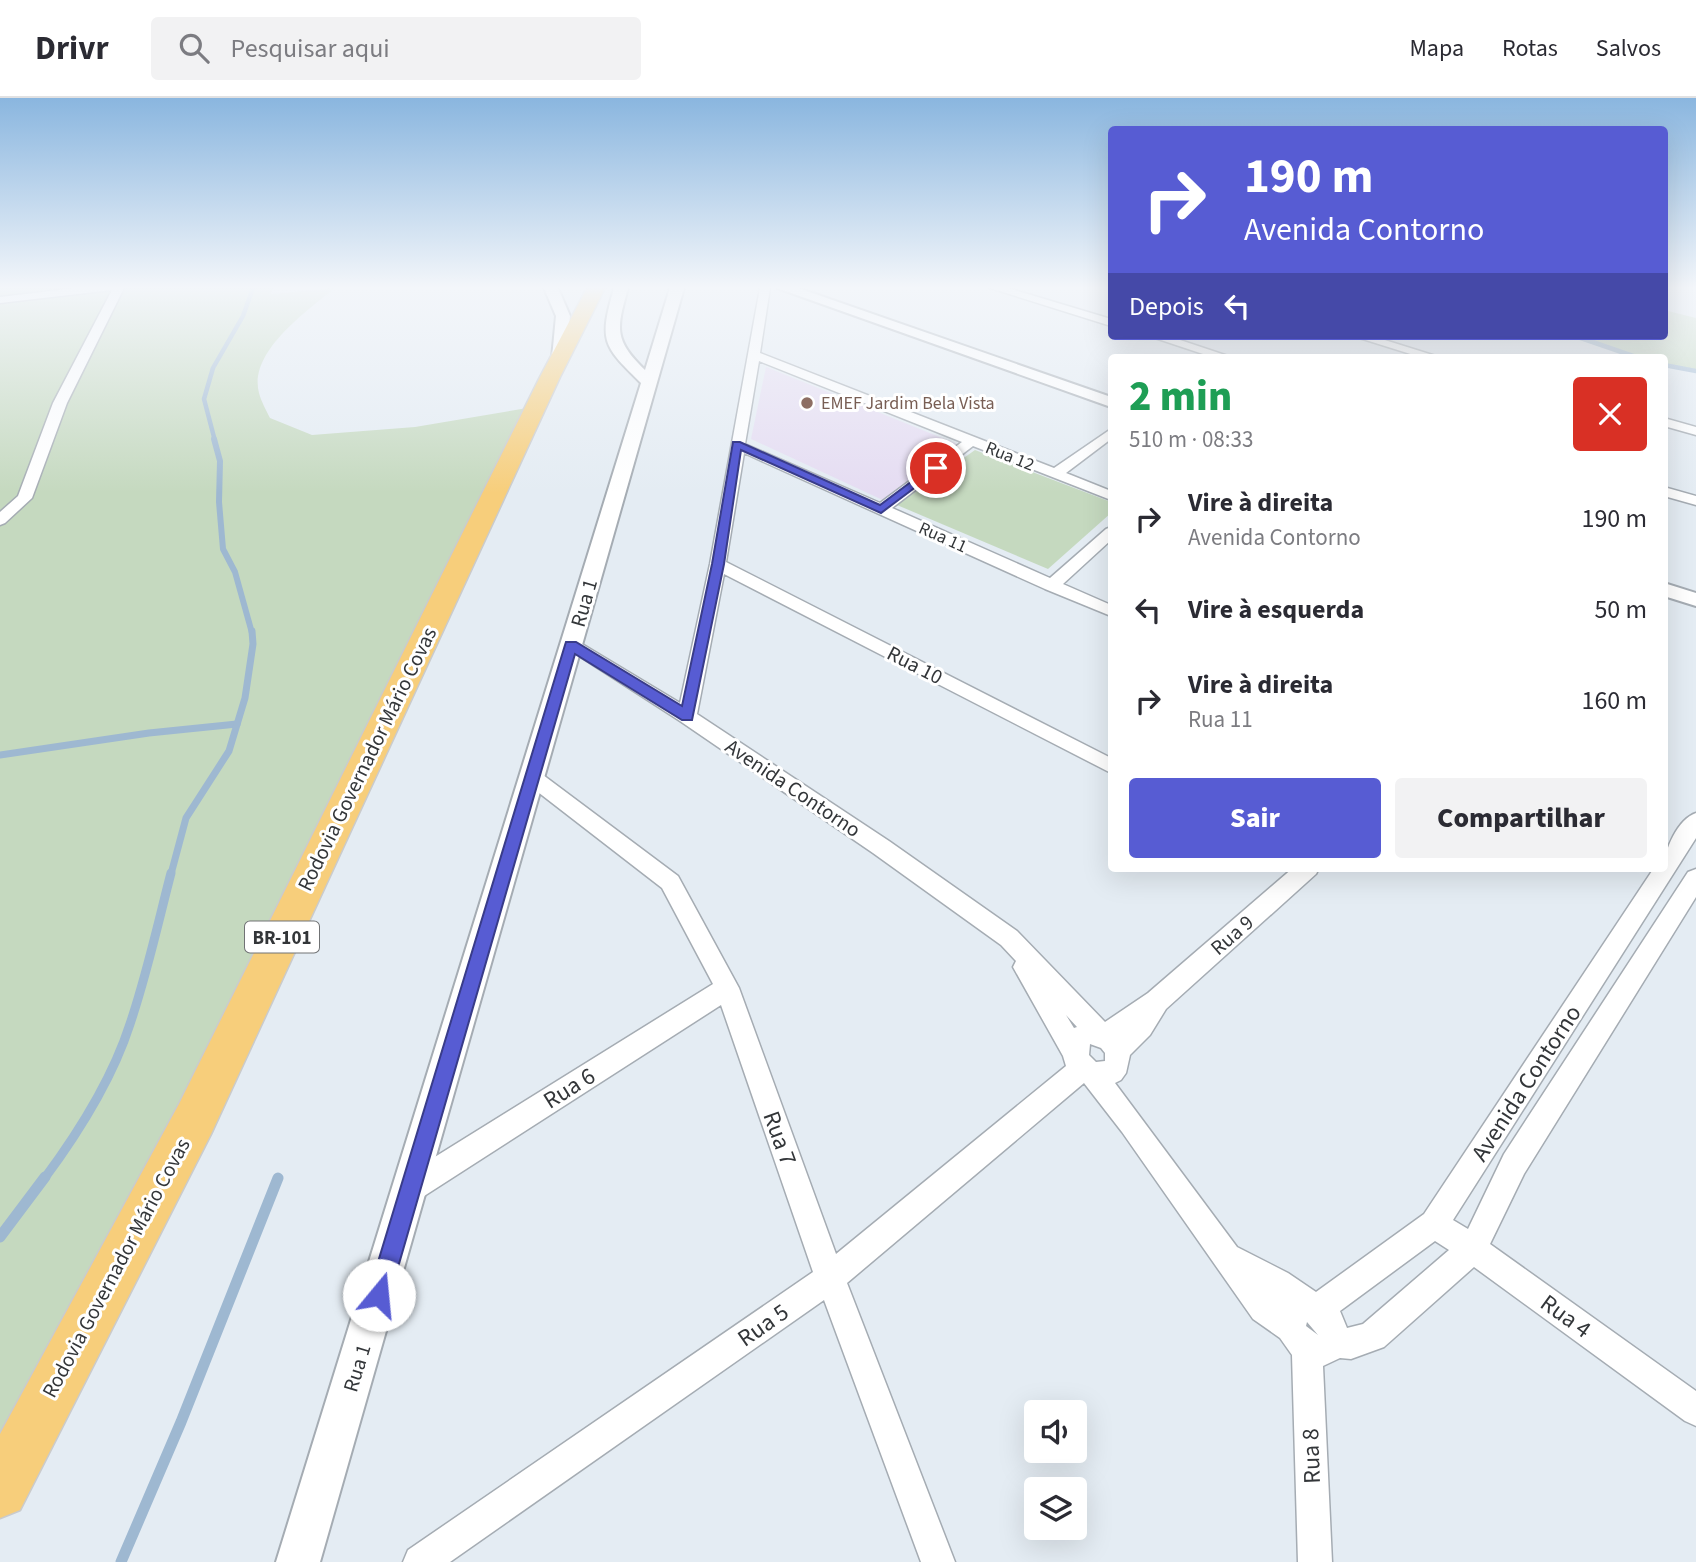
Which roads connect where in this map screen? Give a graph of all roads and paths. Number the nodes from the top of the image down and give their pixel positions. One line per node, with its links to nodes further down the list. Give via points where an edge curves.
1 (84, 356): 25 (street, via 60,403 25,498)
2 (557, 356): 11 (street)
3 (561, 356): 11 (main road, Rodovia Governador Mário Covas / BR-101)
4 (565, 356): 11 (main road)
5 (624, 356): 12 (street)
6 (657, 356): 12 (street, Rua 1)
7 (752, 356): 19 (street)
8 (758, 356): 18 (street, Rua 12)
9 (980, 356): 14 (street)
10 (1008, 356): 13 (street)
11 (555, 367): 54 (main road, Rodovia Governador Mário Covas / BR-101, via 195,1119)
12 (649, 383): 34 (street, Rua 1)
13 (1108, 391)
14 (1108, 401)
15 (1668, 423): 16 (street)
16 (1696, 430)
17 (1108, 435): 20 (street)
18 (972, 441): 20 (street, Rua 12); 24 (street)
19 (737, 444): 24 (street, Rua 11); 27 (street)
20 (1055, 474): 22 (street, Rua 12)
21 (1668, 492): 23 (street)
22 (1108, 495)
23 (1696, 501)
24 (881, 509): 29 (street, Rua 11)
25 (0, 520)
26 (1108, 535): 29 (street)
27 (718, 564): 35 (street); 36 (street, Rua 10)
28 (1668, 581): 31 (street)
29 (1051, 586): 33 (street, Rua 11)
30 (1668, 590): 32 (street)
31 (1696, 590)
32 (1696, 600)
33 (1108, 610)
34 (571, 645): 35 (street, Avenida Contorno); 37 (street, Rua 1)
35 (687, 716): 43 (street, Avenida Contorno)
36 (1108, 764)
37 (532, 777): 44 (street, Rua 7, via 670,882); 48 (street, Rua 1)
38 (1696, 821): 39 (street, Avenida Contorno)
39 (1668, 864)
40 (1303, 872): 45 (street, Rua 9, via 1157,1001 1141,1027)
41 (1663, 872): 49 (street, Avenida Contorno)
42 (1696, 878): 50 (street, Avenida Contorno, via 1514,1164)
43 (1009, 938): 45 (street, Avenida Contorno); 46 (street, Avenida Contorno)
44 (727, 988): 48 (street, Rua 6); 51 (street, Rua 7)
45 (1110, 1047): 46 (street, via 1112,1072); 46 (street, Rua 5, via 1090,1033 1082,1036 1076,1042); 47 (street, Avenida Contorno)
46 (1083, 1064): 47 (street, Avenida Contorno); 51 (street, Rua 5)
47 (1131, 1123): 52 (street, Avenida Contorno, via 1264,1308)
48 (411, 1188): 56 (street, Rua 1)
49 (1434, 1224): 50 (street, Rua 4); 52 (street, Avenida Contorno)
50 (1473, 1249): 52 (street, Avenida Contorno, via 1373,1336 1352,1344); 53 (street, Rua 4)
51 (830, 1278): 55 (street, Rua 5); 57 (street, Rua 7)
52 (1312, 1327): 58 (street, Rua 8)
53 (1696, 1410)
54 (0, 1490)
55 (423, 1561)
56 (298, 1562)
57 (938, 1562)
58 (1315, 1562)

